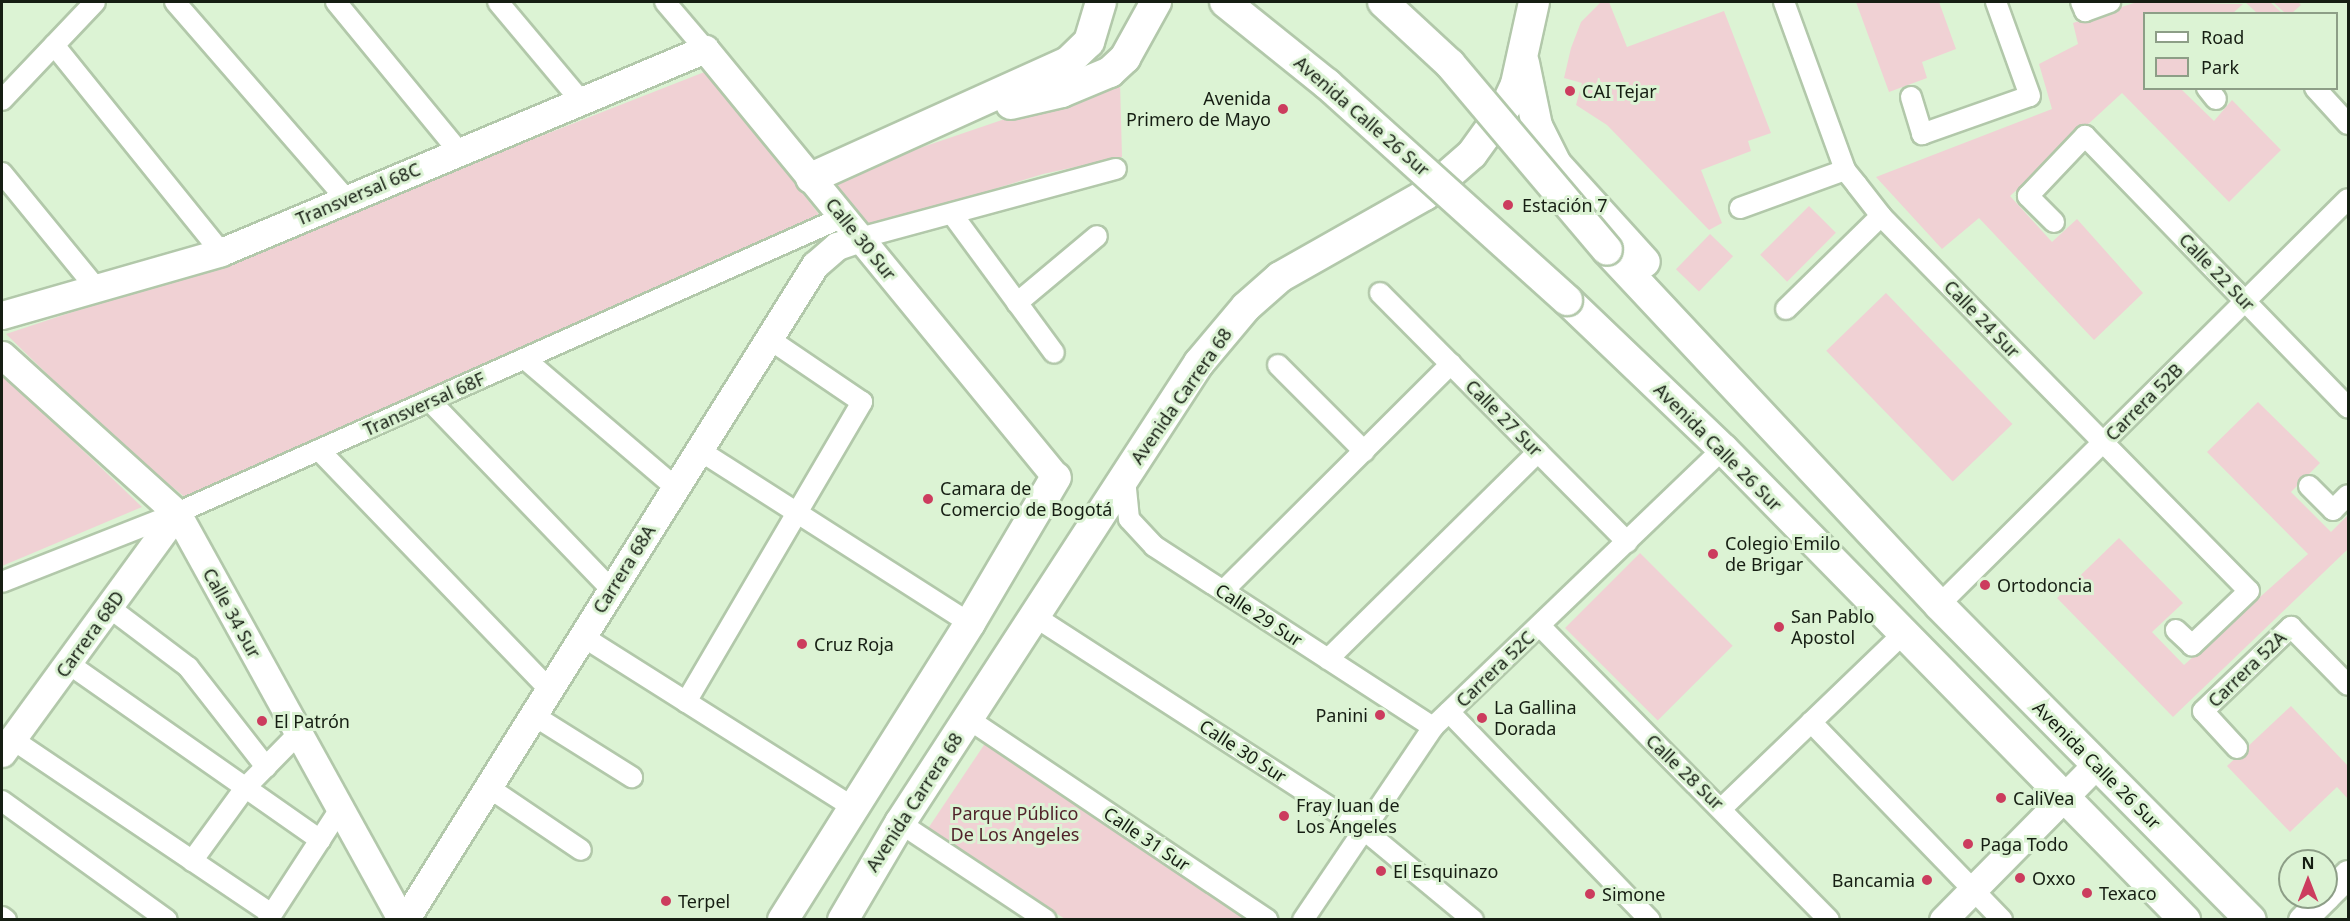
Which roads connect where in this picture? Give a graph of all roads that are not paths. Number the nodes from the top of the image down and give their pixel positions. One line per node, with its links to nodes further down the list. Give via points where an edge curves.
1 (95, 2): 15 (street)
2 (175, 2): 29 (street)
3 (336, 2): 24 (street)
4 (498, 2): 21 (street)
5 (665, 2): 16 (street, Calle 30 Sur)
6 (1101, 2): 23 (main road, via 1089,42 1068,62)
7 (1225, 2): 54 (main road, Avenida Calle 26 Sur, bridge, via 1327,84 1567,300)
8 (1383, 2): 61 (main road, Avenida Calle 26 Sur, bridge, via 1457,71 1607,250)
9 (1784, 2): 26 (street, Calle 24 Sur)
10 (1996, 2): 19 (street, via 2030,96 1922,134)
11 (2110, 2): 13 (street)
12 (1537, 5): 17 (main road, Avenida Carrera 68)
13 (2083, 6)
14 (1149, 8): 23 (main road, via 1125,58 1110,72 1087,84)
15 (54, 45): 20 (street); 38 (street)
16 (705, 49): 21 (street, Transversal 68C); 28 (street, Calle 30 Sur)
17 (1523, 59): 59 (main road, Avenida Carrera 68, via 1505,108 1472,154 1452,173 1394,214 1280,278 1246,307 1199,363); 61 (main road, via 1537,126 1556,164 1688,313)
18 (2317, 90): 22 (street)
19 (1911, 97)
20 (2, 100)
21 (581, 101): 24 (street, Transversal 68C)
22 (2349, 123)
23 (915, 133): 28 (main road)
24 (459, 152): 29 (street, Transversal 68C)
25 (1116, 169): 32 (street)
26 (1845, 170): 31 (street); 33 (street, Calle 24 Sur)
27 (2, 173): 39 (street)
28 (811, 178): 34 (street, Calle 30 Sur)
29 (346, 199): 38 (street, Transversal 68C)
30 (2349, 199): 41 (street, Carrera 52B)
31 (1740, 208)
32 (952, 213): 37 (street); 42 (street)
33 (1881, 216): 43 (street); 53 (street, Calle 24 Sur)
34 (843, 217): 37 (street, Calle 30 Sur); 48 (street, Transversal 68F)
35 (2054, 222): 41 (street, Calle 22 Sur, via 2028,196 2085,136)
36 (1097, 236): 42 (street)
37 (860, 238): 45 (street, Carrera 68A, via 826,252); 60 (street, Calle 30 Sur)
38 (221, 252): 39 (street, Transversal 68C)
39 (96, 288): 44 (street, Transversal 68C)
40 (1380, 293): 49 (street, Calle 27 Sur)
41 (2246, 301): 52 (street, Calle 22 Sur); 53 (street, Carrera 52B)
42 (1017, 303): 46 (street)
43 (1786, 309)
44 (2, 315)
45 (768, 338): 56 (street, Carrera 68A); 65 (street, via 862,402)
46 (1054, 353)
47 (2, 355): 66 (street, Calle 34 Sur)
48 (525, 359): 51 (street, Transversal 68F); 63 (street)
49 (1451, 364): 57 (street); 58 (street, Calle 27 Sur)
50 (1278, 365): 57 (street)
51 (430, 401): 55 (street, Transversal 68F); 69 (street)
52 (2349, 407)
53 (2103, 442): 71 (street, Carrera 52B); 76 (street, Calle 24 Sur, via 2249,591 2192,645)
54 (1723, 449): 67 (street, Carrera 52C); 77 (main road, Avenida Calle 26 Sur)
55 (320, 450): 66 (street, Transversal 68F); 82 (street)
56 (699, 450): 63 (street, Carrera 68A); 65 (street)
57 (1364, 451): 70 (street)
58 (1538, 452): 67 (street, Calle 27 Sur); 79 (street)
59 (1125, 476): 70 (street, Calle 29 Sur, via 1126,512 1139,534); 73 (main road, Avenida Carrera 68)
60 (1056, 477): 74 (main road)
61 (1824, 484): 71 (main road, Avenida Calle 26 Sur)
62 (2308, 486): 64 (street, via 2333,510)
63 (675, 487): 69 (street, Carrera 68A)
64 (2349, 495)
65 (796, 512): 74 (street); 83 (street)
66 (177, 513): 68 (street, Transversal 68F); 72 (street, Carrera 68D); 89 (street, Calle 34 Sur)
67 (1627, 542): 75 (street, Carrera 52C)
68 (2, 582)
69 (611, 589): 78 (street, Carrera 68A)
70 (1223, 591): 79 (street, Calle 29 Sur)
71 (1939, 605): 92 (main road, Avenida Calle 26 Sur)
72 (110, 608): 80 (street, Carrera 68D); 93 (street, via 188,667)
73 (1034, 616): 86 (main road, Avenida Carrera 68); 103 (street, Calle 30 Sur)
74 (970, 623): 99 (main road)
75 (1540, 626): 84 (street, Carrera 52C); 100 (street, Calle 28 Sur)
76 (2176, 630)
77 (1905, 632): 87 (street); 97 (main road, Avenida Calle 26 Sur)
78 (582, 636): 82 (street, Carrera 68A); 83 (street)
79 (1328, 659): 88 (street, Calle 29 Sur)
80 (69, 664): 90 (street, Carrera 68D); 96 (street)
81 (2349, 685): 91 (street, Carrera 52A, via 2291,627 2203,711)
82 (549, 689): 85 (street, Carrera 68A)
83 (686, 702): 99 (street)
84 (1449, 712): 88 (street, Carrera 52C); 122 (street)
85 (533, 715): 94 (street); 95 (street, Carrera 68A)
86 (967, 718): 102 (main road, Avenida Carrera 68); 119 (street, Calle 31 Sur)
87 (1811, 722): 100 (street); 109 (street)
88 (1433, 727): 103 (street, Carrera 52C)
89 (299, 734): 93 (street); 101 (street, Calle 34 Sur)
90 (7, 746): 106 (street)
91 (2237, 748)
92 (2097, 764): 97 (street); 127 (main road, Avenida Calle 26 Sur)
93 (266, 767): 96 (street)
94 (632, 777)
95 (488, 787): 105 (street); 115 (street, Carrera 68A)
96 (245, 788): 104 (street); 106 (street)
97 (2065, 796): 109 (street); 126 (main road, Avenida Calle 26 Sur)
98 (2, 801): 114 (street)
99 (854, 808): 116 (main road)
100 (1722, 808): 123 (street, Calle 28 Sur)
101 (340, 809): 104 (street); 115 (street, Calle 34 Sur)
102 (900, 823): 117 (main road, Avenida Carrera 68); 118 (street)
103 (1363, 829): 120 (street, Carrera 52C); 121 (street, Calle 30 Sur)
104 (320, 840): 112 (street)
105 (581, 850)
106 (192, 861): 112 (street)
107 (2349, 874): 108 (street)
108 (2338, 885)
109 (1973, 889): 124 (street); 125 (street)
110 (2313, 909): 128 (street)
111 (2, 917): 113 (street)
112 (269, 917)
113 (6, 920)
114 (167, 920)
115 (403, 920)
116 (783, 920)
117 (843, 920)
118 (1046, 920)
119 (1268, 920)
120 (1303, 920)
121 (1473, 920)
122 (1650, 920)
123 (1829, 920)
124 (1943, 920)
125 (2002, 920)
126 (2185, 920)
127 (2251, 920)
128 (2302, 920)

